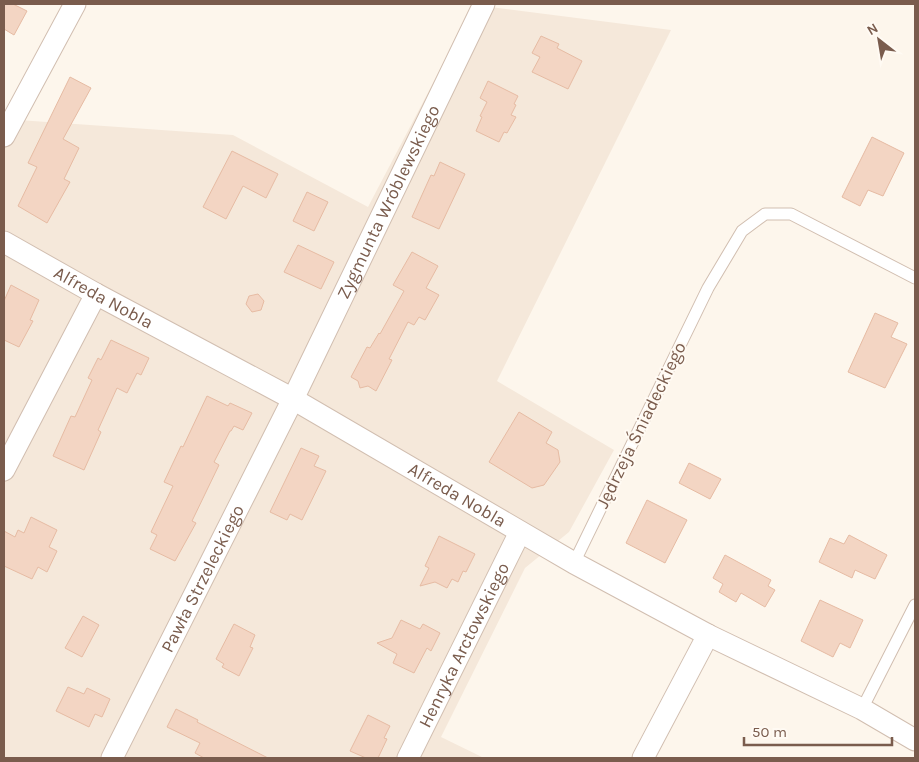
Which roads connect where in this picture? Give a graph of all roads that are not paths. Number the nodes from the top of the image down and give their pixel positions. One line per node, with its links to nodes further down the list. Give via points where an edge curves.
1 (75, 4): 3 (street)
2 (484, 4): 7 (street, Zygmunta Wróblewskiego)
3 (4, 136)
4 (4, 242): 6 (street, Alfreda Nobla)
5 (915, 278): 10 (lane, Jędrzeja Śniadeckiego, via 791,214 765,214 742,231 708,288)
6 (96, 294): 7 (street, Alfreda Nobla); 8 (street)
7 (293, 400): 9 (street, Alfreda Nobla); 15 (street, Pawła Strzeleckiego)
8 (4, 470)
9 (520, 532): 10 (street, Alfreda Nobla); 16 (street, Henryka Arctowskiego)
10 (574, 563): 12 (street, Alfreda Nobla)
11 (915, 605): 13 (lane)
12 (708, 635): 13 (street, Alfreda Nobla); 17 (street)
13 (862, 709): 14 (street, Alfreda Nobla)
14 (915, 740)
15 (112, 758)
16 (408, 758)
17 (643, 758)

